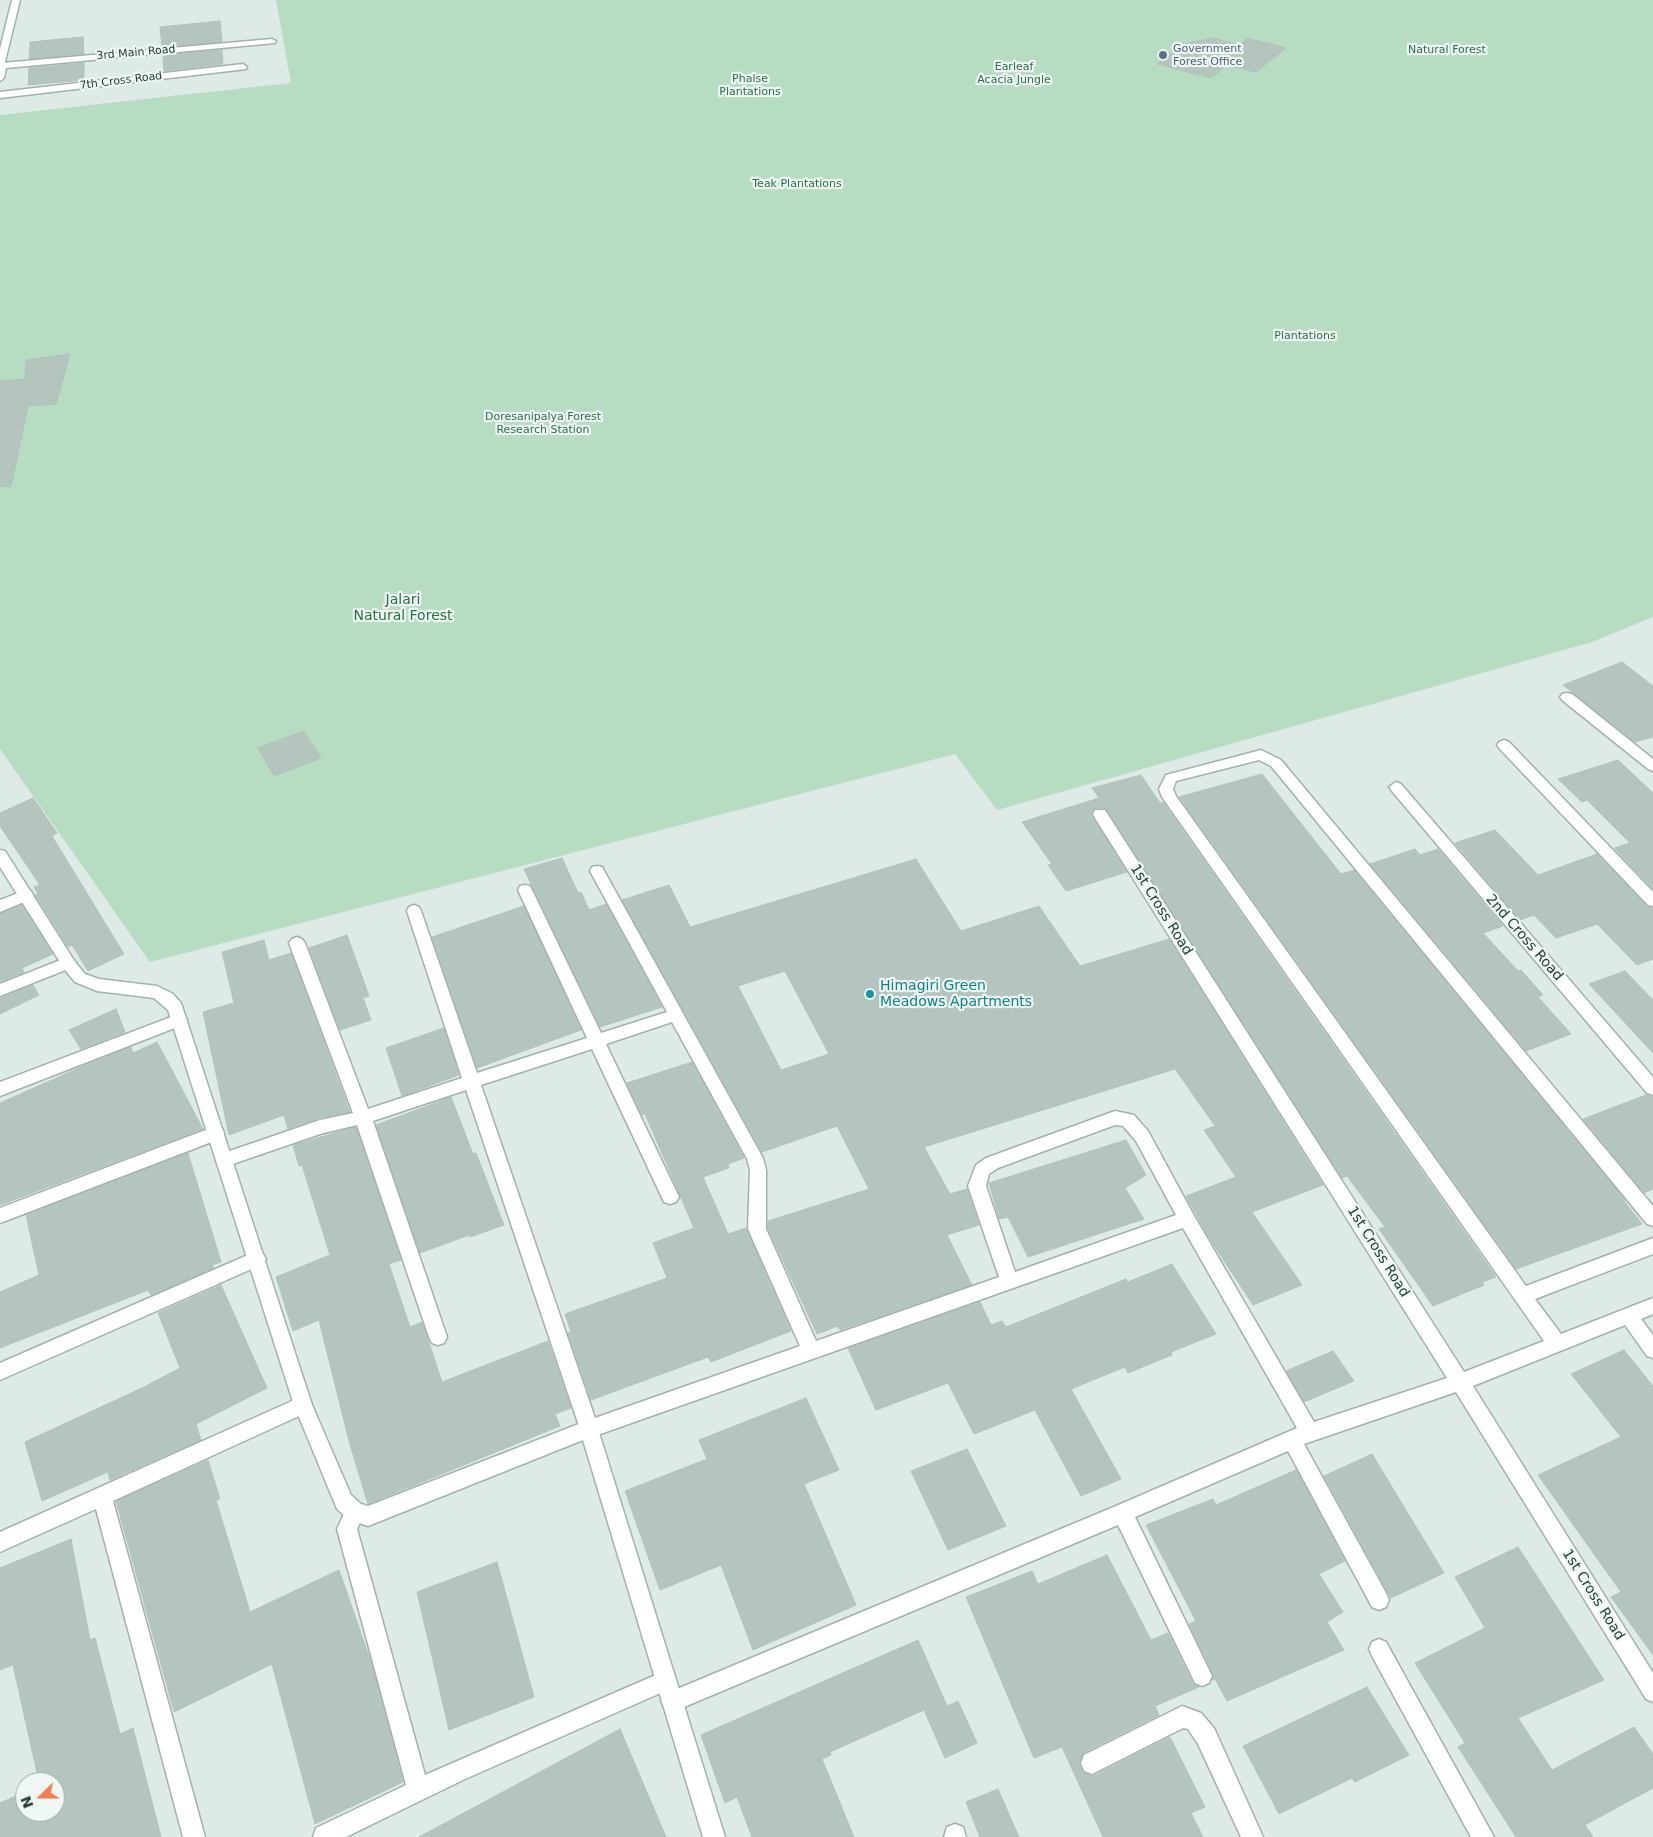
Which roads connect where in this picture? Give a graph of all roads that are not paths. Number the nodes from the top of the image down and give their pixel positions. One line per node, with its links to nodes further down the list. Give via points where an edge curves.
1 (16, 0): 3 (street)
2 (272, 41): 3 (street, 3rd Main Road)
3 (1, 66): 5 (street)
4 (243, 67): 6 (street, 7th Cross Road)
5 (0, 78)
6 (0, 95)
7 (1567, 696): 9 (street)
8 (1504, 745): 16 (street)
9 (1653, 766)
10 (1396, 787): 26 (street, 2nd Cross Road)
11 (1100, 814): 46 (street, 1st Cross Road)
12 (0, 854): 15 (street)
13 (598, 871): 23 (street)
14 (525, 890): 24 (street)
15 (26, 895): 17 (street); 20 (street)
16 (1653, 901)
17 (0, 906)
18 (414, 911): 25 (street)
19 (297, 943): 28 (street)
20 (68, 963): 21 (street); 22 (street, via 80,978 97,985 157,992 167,998)
21 (0, 990)
22 (177, 1013): 27 (street); 29 (street)
23 (676, 1015): 24 (street); 43 (street, via 755,1158 758,1170 757,1229)
24 (596, 1041): 25 (street); 31 (street)
25 (472, 1082): 28 (street); 48 (street)
26 (1653, 1088)
27 (0, 1089)
28 (363, 1117): 30 (street, via 320,1127); 41 (street)
29 (216, 1133): 30 (street); 32 (street)
30 (224, 1160): 36 (street)
31 (670, 1197)
32 (0, 1216)
33 (1187, 1219): 37 (street); 37 (street, via 1142,1136 1128,1120 1115,1118 992,1162 982,1170 977,1186); 49 (street)
34 (1653, 1219): 38 (street, via 1276,763 1261,755 1251,756 1171,778 1166,789 1170,797)
35 (1653, 1246): 38 (street)
36 (257, 1260): 45 (street); 47 (street)
37 (1009, 1281): 43 (street)
38 (1522, 1296): 42 (street)
39 (1653, 1306): 40 (street)
40 (1628, 1316): 42 (street); 44 (street)
41 (438, 1337)
42 (1557, 1344): 46 (street)
43 (811, 1350): 48 (street)
44 (1653, 1350)
45 (0, 1372)
46 (1460, 1382): 49 (street); 59 (street, 1st Cross Road)
47 (303, 1405): 51 (street); 52 (street, via 344,1502)
48 (589, 1429): 52 (street, via 368,1516); 58 (street)
49 (1310, 1432): 50 (street)
50 (1292, 1440): 53 (street); 55 (street)
51 (102, 1496): 54 (street); 64 (street)
52 (355, 1512): 62 (street, via 347,1529)
53 (1123, 1513): 57 (street); 60 (street)
54 (0, 1542)
55 (1379, 1600)
56 (1379, 1649): 67 (street)
57 (1202, 1676)
58 (665, 1681): 60 (street); 62 (street)
59 (1653, 1692)
60 (672, 1701): 65 (street)
61 (1092, 1763): 66 (street, via 1182,1718 1194,1720 1206,1736)
62 (418, 1790): 63 (street)
63 (324, 1836)
64 (194, 1837)
65 (714, 1837)
66 (1252, 1837)
67 (1483, 1837)

